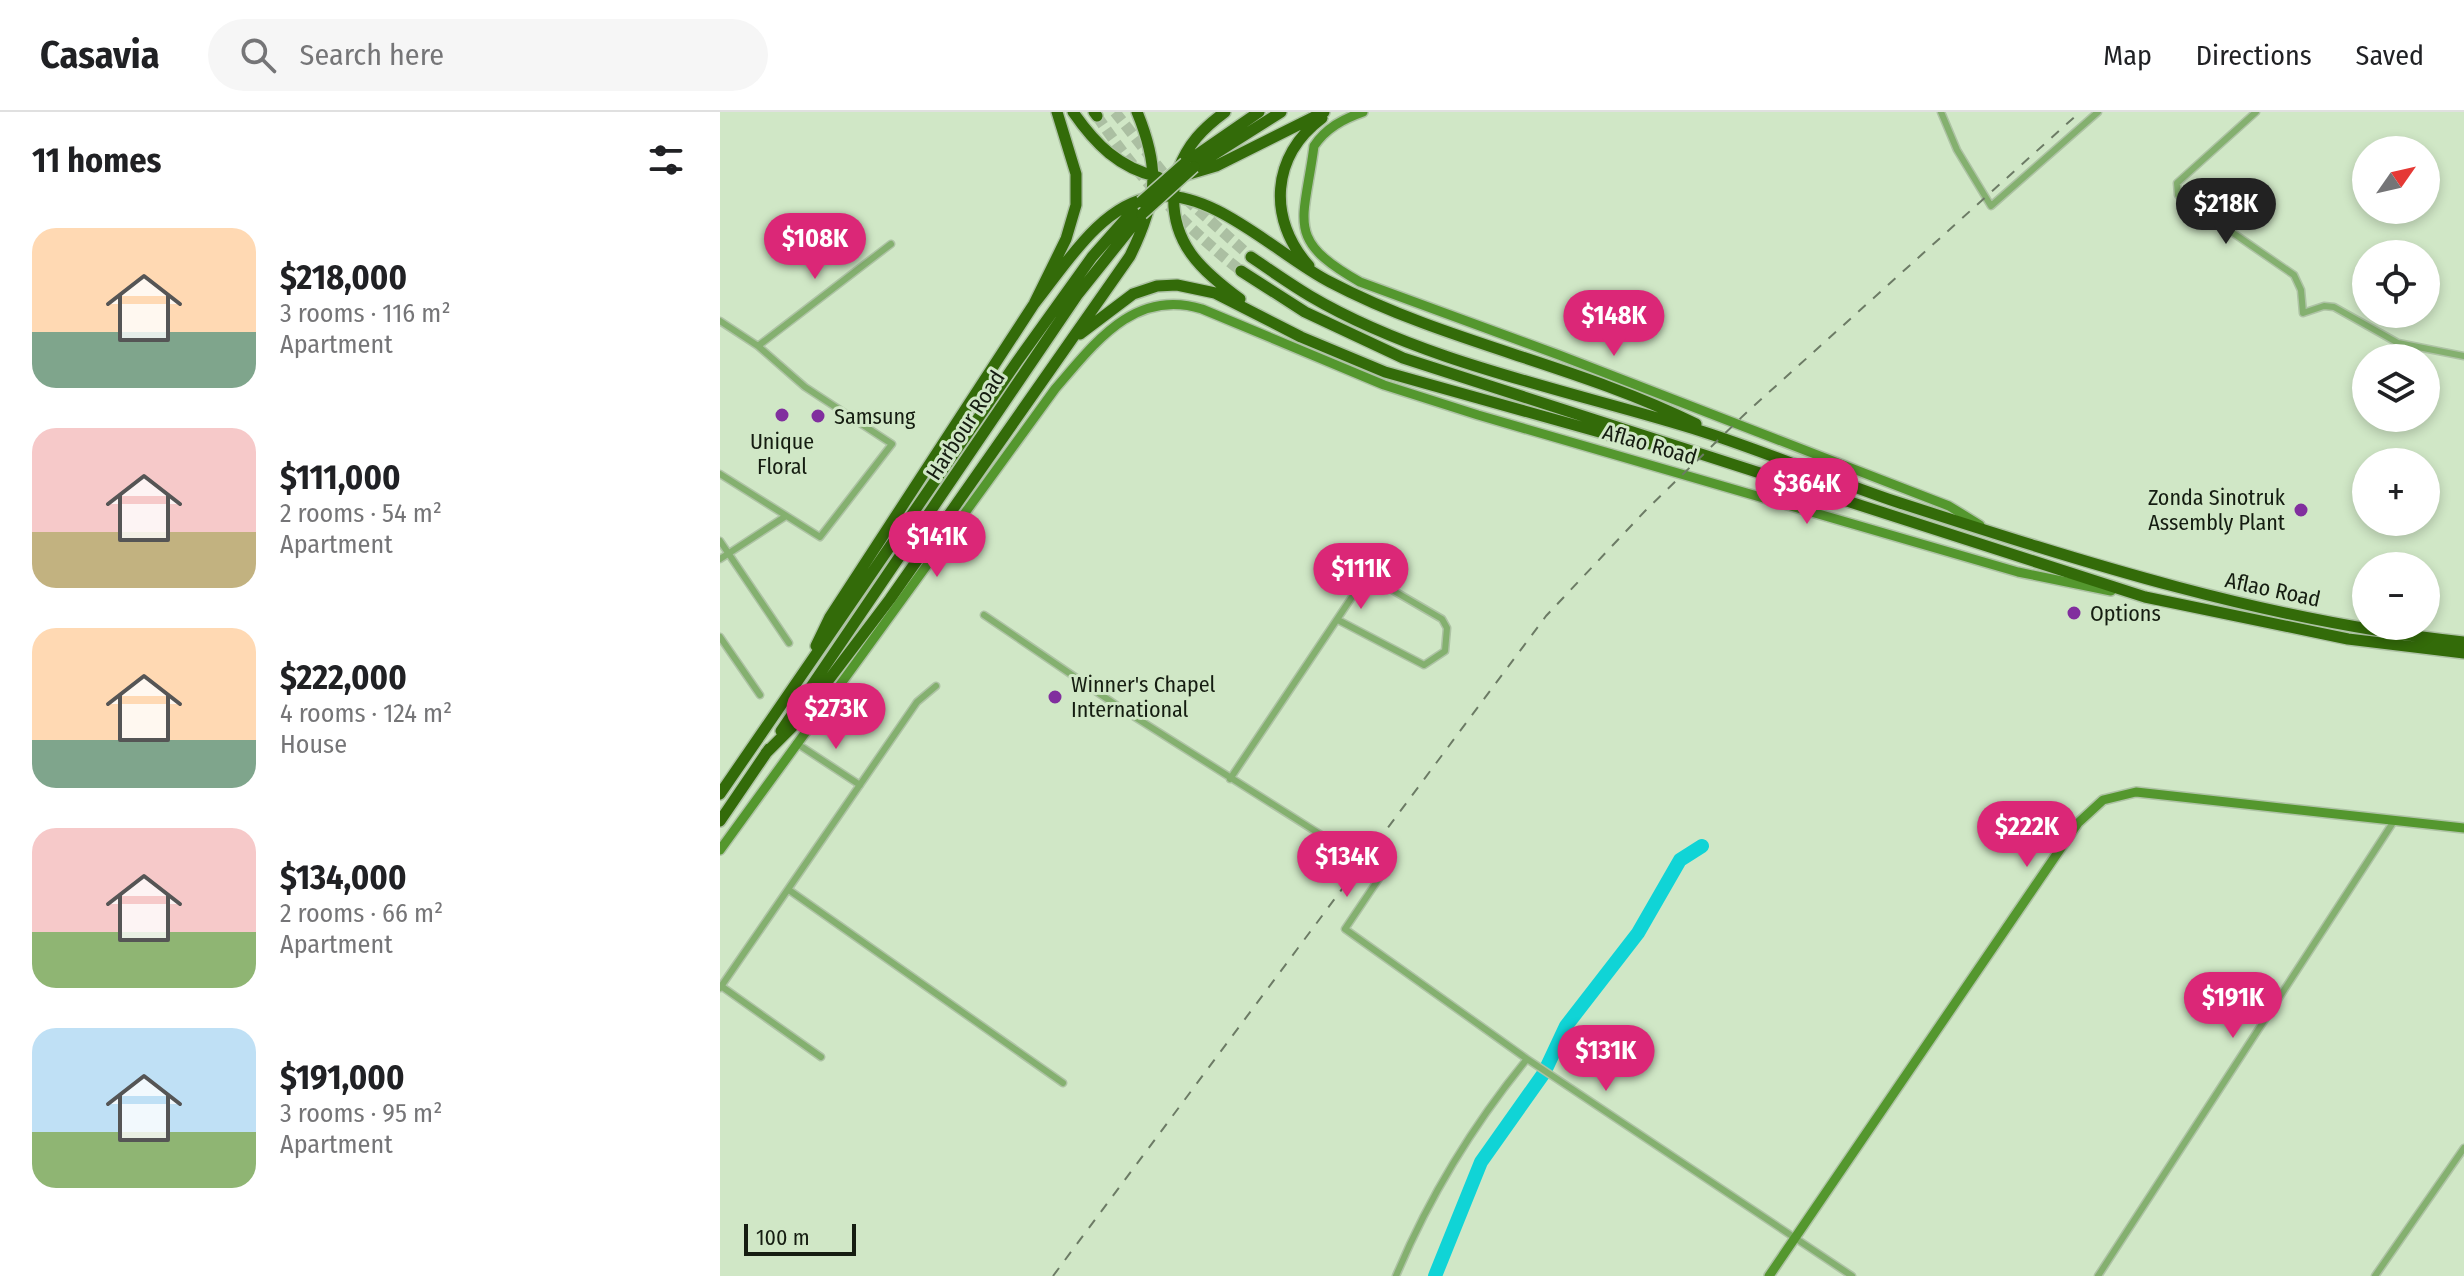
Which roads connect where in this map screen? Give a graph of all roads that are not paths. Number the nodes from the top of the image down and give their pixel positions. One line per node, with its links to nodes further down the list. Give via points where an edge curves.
1 (1057, 112): 20 (highway, via 1076,174 1076,205 1066,239)
2 (1073, 112): 12 (highway, via 1104,151)
3 (1137, 112): 12 (highway)
4 (1225, 112): 13 (highway, via 1187,147)
5 (1281, 112): 11 (highway)
6 (1327, 112): 13 (highway, via 1216,166); 19 (highway, via 1292,150 1279,193 1293,247)
7 (1363, 112): 30 (street, Aflao Road, via 1344,118 1314,146 1303,229 1313,250 1332,266 1360,282 1949,506)
8 (1941, 112): 9 (street, via 1991,206)
9 (2098, 112)
10 (2256, 112): 25 (street, via 2177,183 2178,195 2294,275 2303,313 2334,307 2398,343)
11 (1254, 119): 41 (highway, Harbour Road, bridge, via 1185,163 1115,228); 45 (highway, Harbour Road, bridge, via 1171,186 1119,240)
12 (1155, 177): 13 (highway); 14 (highway)
13 (1174, 178): 15 (highway)
14 (1153, 197): 15 (highway); 20 (highway, via 1109,218); 24 (highway, via 1130,256)
15 (1173, 197): 19 (highway, via 1243,225); 21 (highway, via 1183,246 1203,272)
16 (891, 244): 23 (street)
17 (1251, 257): 26 (highway, Aflao Road, via 1312,297 1394,335 1514,378)
18 (1241, 271): 27 (highway, Aflao Road, via 1305,312 1403,358)
19 (1324, 279): 26 (highway, via 1380,308 1673,413)
20 (1034, 304): 41 (highway, via 830,617)
21 (1256, 311): 24 (highway, via 1215,293 1157,286 1114,305); 27 (highway, via 1301,337 1385,372 1628,440)
22 (720, 321): 23 (street)
23 (758, 346): 29 (street, via 805,387 892,444 820,537)
24 (1065, 346): 45 (highway, via 890,599 796,723)
25 (2464, 356)
26 (1705, 432): 30 (highway, Aflao Road)
27 (1691, 449): 34 (highway, Aflao Road)
28 (720, 474): 29 (street)
29 (786, 516): 32 (street)
30 (1987, 529): 38 (highway, Aflao Road, via 2193,592 2307,618)
31 (720, 541): 32 (street)
32 (728, 553): 33 (street); 39 (street)
33 (720, 559)
34 (2145, 597): 40 (highway, Aflao Road, via 2348,639); 44 (street, Aflao Road, via 2018,572 1478,415 1384,385 1202,309 1154,305 1117,322 1055,389)
35 (984, 615): 46 (street)
36 (1338, 620): 36 (street, via 1354,594 1372,581 1442,619 1448,639 1445,651 1424,665); 46 (street)
37 (720, 637): 43 (street)
38 (2464, 642)
39 (789, 643)
40 (2464, 653)
41 (809, 665): 48 (highway, Harbour Road)
42 (936, 686): 47 (street, via 917,702)
43 (760, 695)
44 (795, 743): 47 (street); 52 (street)
45 (766, 753): 49 (highway, Harbour Road)
46 (1230, 779): 53 (street)
47 (860, 785): 55 (street)
48 (720, 794)
49 (720, 821)
50 (2394, 821): 51 (street); 61 (street, via 2136,792 2103,800 2078,823); 65 (street)
51 (2464, 828)
52 (720, 850)
53 (1356, 857)
54 (1369, 865): 58 (street, via 1382,874 1345,929)
55 (789, 890): 56 (street); 59 (street)
56 (721, 987): 57 (street)
57 (821, 1057)
58 (1527, 1059): 61 (street); 62 (street, via 1444,1177)
59 (1063, 1083)
60 (2464, 1148): 66 (street)
61 (1795, 1237): 63 (street); 64 (street)
62 (1396, 1276)
63 (1769, 1276)
64 (1852, 1276)
65 (2098, 1276)
66 (2375, 1276)

